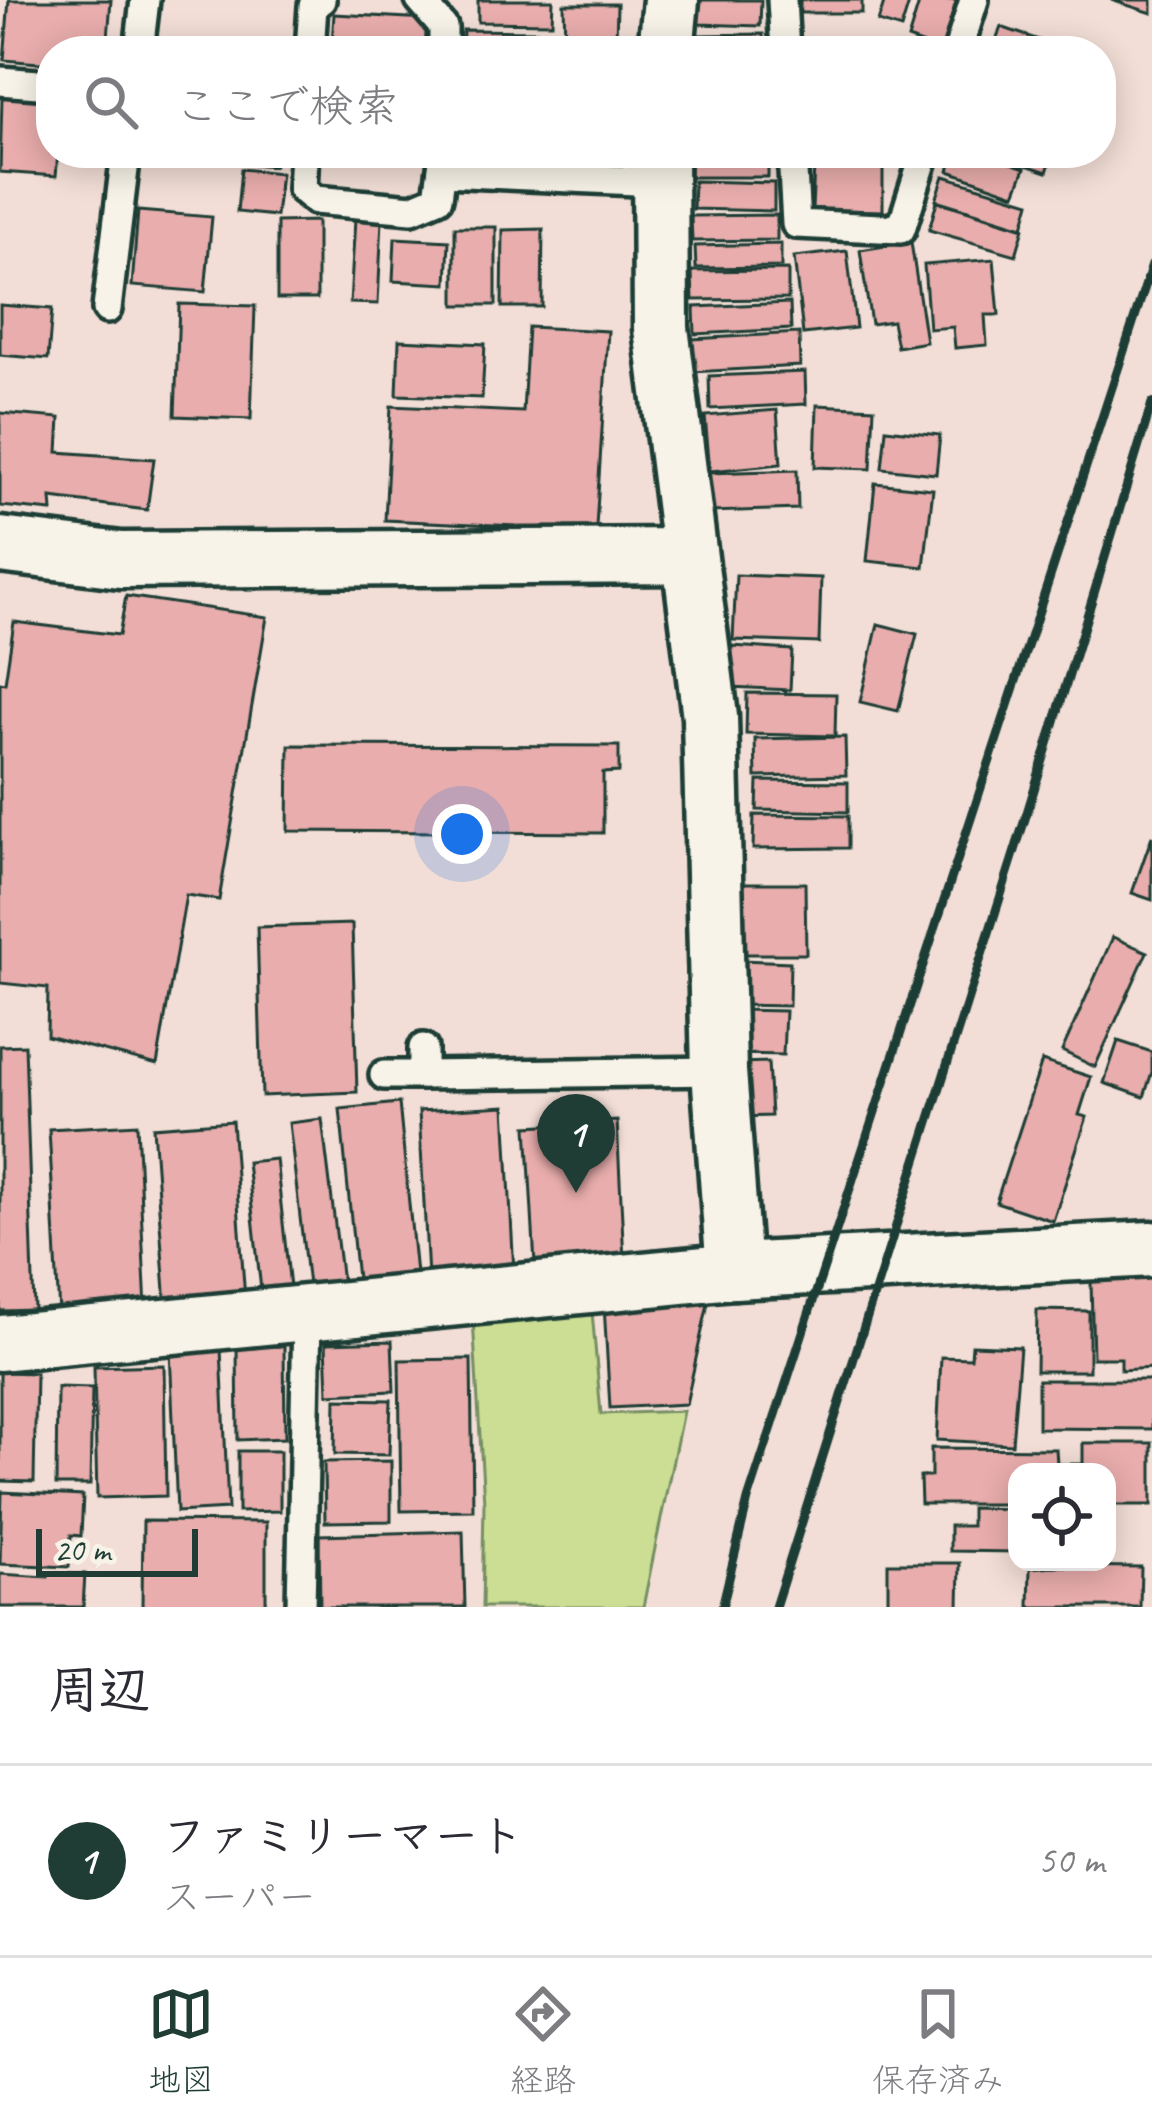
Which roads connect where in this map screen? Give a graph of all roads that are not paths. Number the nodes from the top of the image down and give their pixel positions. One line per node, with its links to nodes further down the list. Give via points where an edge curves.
1 (146, 0): 7 (lane)
2 (419, 0): 9 (lane)
3 (671, 0): 10 (street)
4 (782, 0): 11 (lane)
5 (974, 0): 12 (lane)
6 (312, 2): 8 (lane)
7 (141, 36)
8 (311, 36)
9 (443, 36)
10 (667, 36)
11 (784, 36)
12 (963, 36)
13 (0, 80): 14 (lane)
14 (36, 84)
15 (124, 168): 21 (lane)
16 (303, 168): 17 (lane, via 302,189 314,200 412,209 437,198)
17 (443, 168)
18 (659, 168): 23 (street, via 661,328)
19 (793, 168): 20 (lane, via 796,224 901,230)
20 (920, 168)
21 (107, 309)
22 (0, 545): 23 (street, via 121,560)
23 (684, 583): 24 (street, via 697,717 704,982)
24 (719, 1071): 25 (lane, via 423,1061); 27 (street)
25 (384, 1075)
26 (1152, 1249): 27 (street)
27 (734, 1271): 28 (street)
28 (307, 1316): 29 (street); 30 (lane)
29 (0, 1343)
30 (301, 1607)

